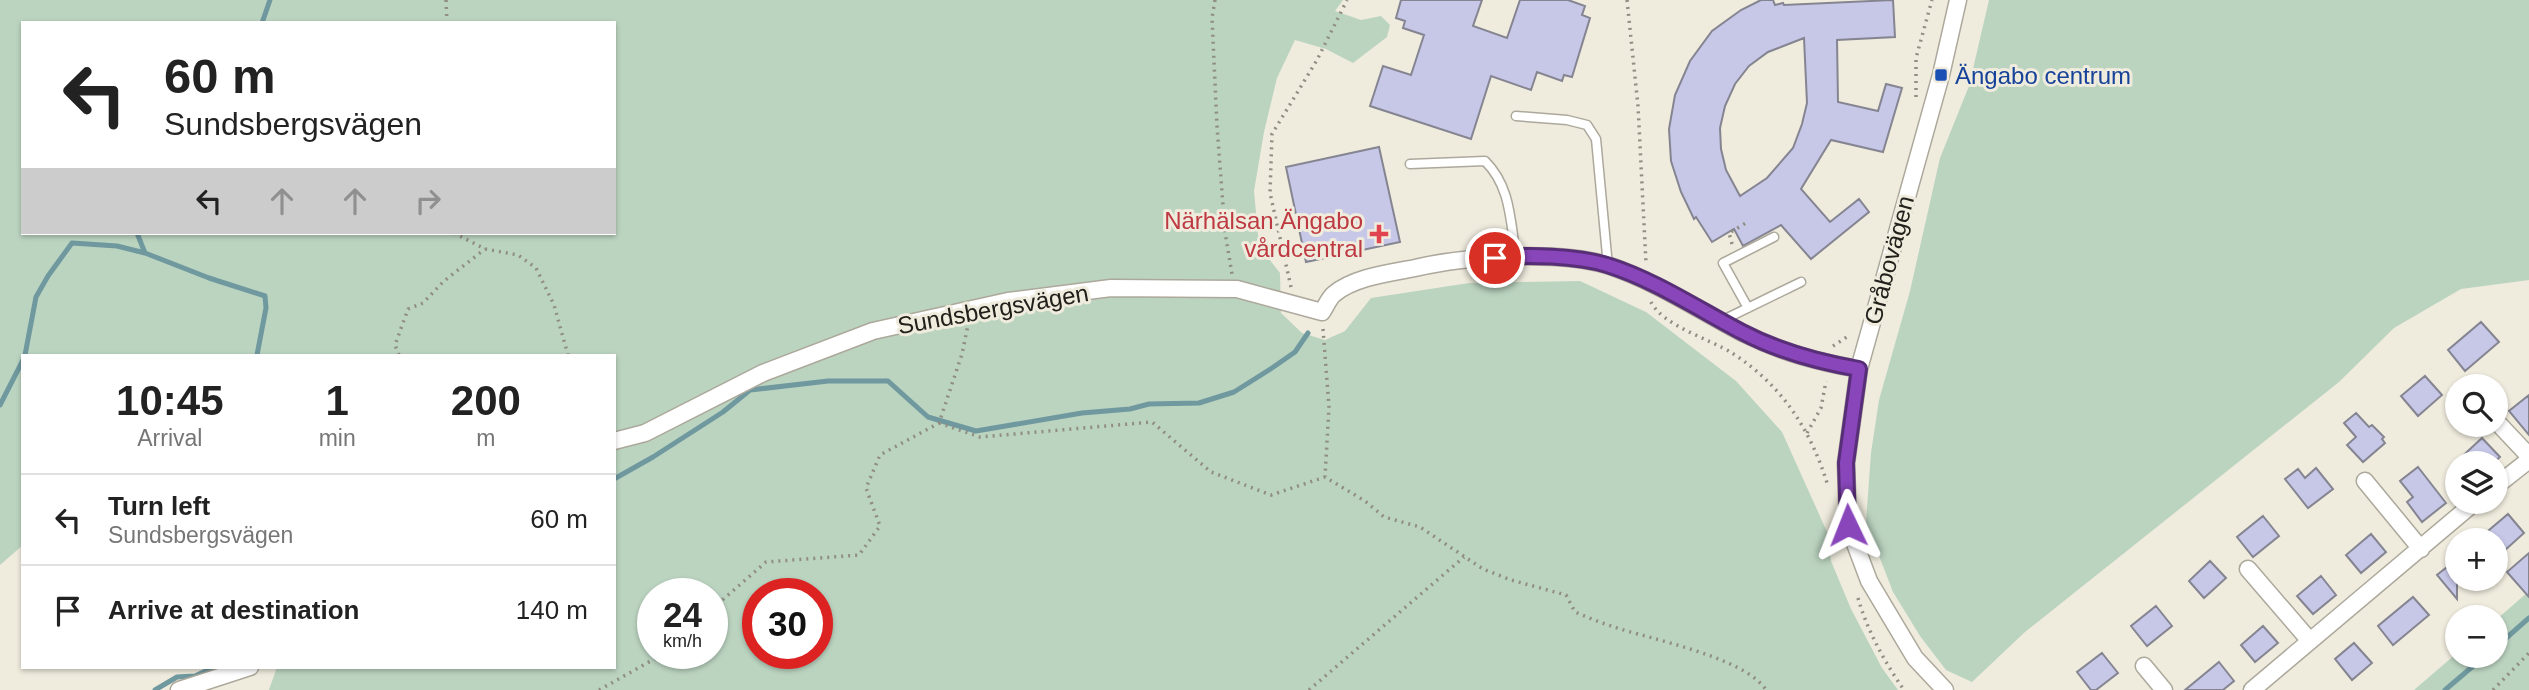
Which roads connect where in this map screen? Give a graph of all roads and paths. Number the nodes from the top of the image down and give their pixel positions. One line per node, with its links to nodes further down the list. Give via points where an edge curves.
1 (446, 0): 6 (path)
2 (1215, 0): 19 (path, via 1212,18 1223,206 1230,270)
3 (1347, 0): 18 (path, via 1272,134 1270,193)
4 (1932, 0): 7 (path, via 1916,58)
5 (1958, 0): 28 (street, Gråbovägen)
6 (447, 21)
7 (1916, 106)
8 (1517, 116): 16 (lane, via 1587,125 1596,139)
9 (1410, 164): 14 (lane, via 1485,161 1497,173 1506,195)
10 (1746, 223): 15 (path, via 1729,233)
11 (458, 235): 13 (path)
12 (1774, 237): 15 (lane)
13 (485, 249): 25 (path, via 423,303 408,309 395,345); 26 (path, via 518,255 536,268 554,305)
14 (1516, 256): 16 (street); 22 (street, via 1380,275 1334,294)
15 (1737, 256): 20 (lane, via 1723,263)
16 (1608, 265): 23 (street)
17 (1801, 282): 20 (lane)
18 (1291, 287)
19 (1237, 289): 21 (street, Sundsbergsvägen, via 1111,288); 22 (street, Sundsbergsvägen)
20 (1748, 308): 23 (lane)
21 (972, 309): 29 (path); 32 (street, Sundsbergsvägen, via 873,331 763,373 645,433)
22 (1322, 312): 35 (path, via 1329,407)
23 (1721, 321): 27 (street)
24 (1854, 331): 27 (path, via 1832,348)
25 (399, 354)
26 (568, 354)
27 (1829, 365): 28 (street); 30 (path, via 1821,408)
28 (1859, 369): 51 (street, Gråbovägen, via 1846,463 1848,525 1869,581 1915,658)
29 (940, 421): 35 (path, via 979,437 1152,422 1211,472 1271,495); 41 (path, via 880,455 866,488 880,526 859,555 766,562)
30 (1807, 433)
31 (2508, 435): 33 (street)
32 (616, 440)
33 (2529, 458): 34 (street)
34 (2508, 476)
35 (1325, 477): 39 (path, via 1384,516 1420,527)
36 (2365, 481): 38 (street)
37 (2461, 514): 38 (street)
38 (2421, 549): 42 (street)
39 (1464, 557): 49 (path); 50 (path, via 1511,580 1566,594 1575,612 1743,670)
40 (2248, 569): 42 (street)
41 (728, 595)
42 (2310, 641): 53 (street)
43 (2529, 653): 54 (path)
44 (2144, 666): 52 (street)
45 (244, 669): 47 (street)
46 (637, 669): 48 (path)
47 (179, 690)
48 (599, 690)
49 (1309, 690)
50 (1766, 690)
51 (1945, 690)
52 (2164, 690)
53 (2252, 690)
54 (2493, 690)

